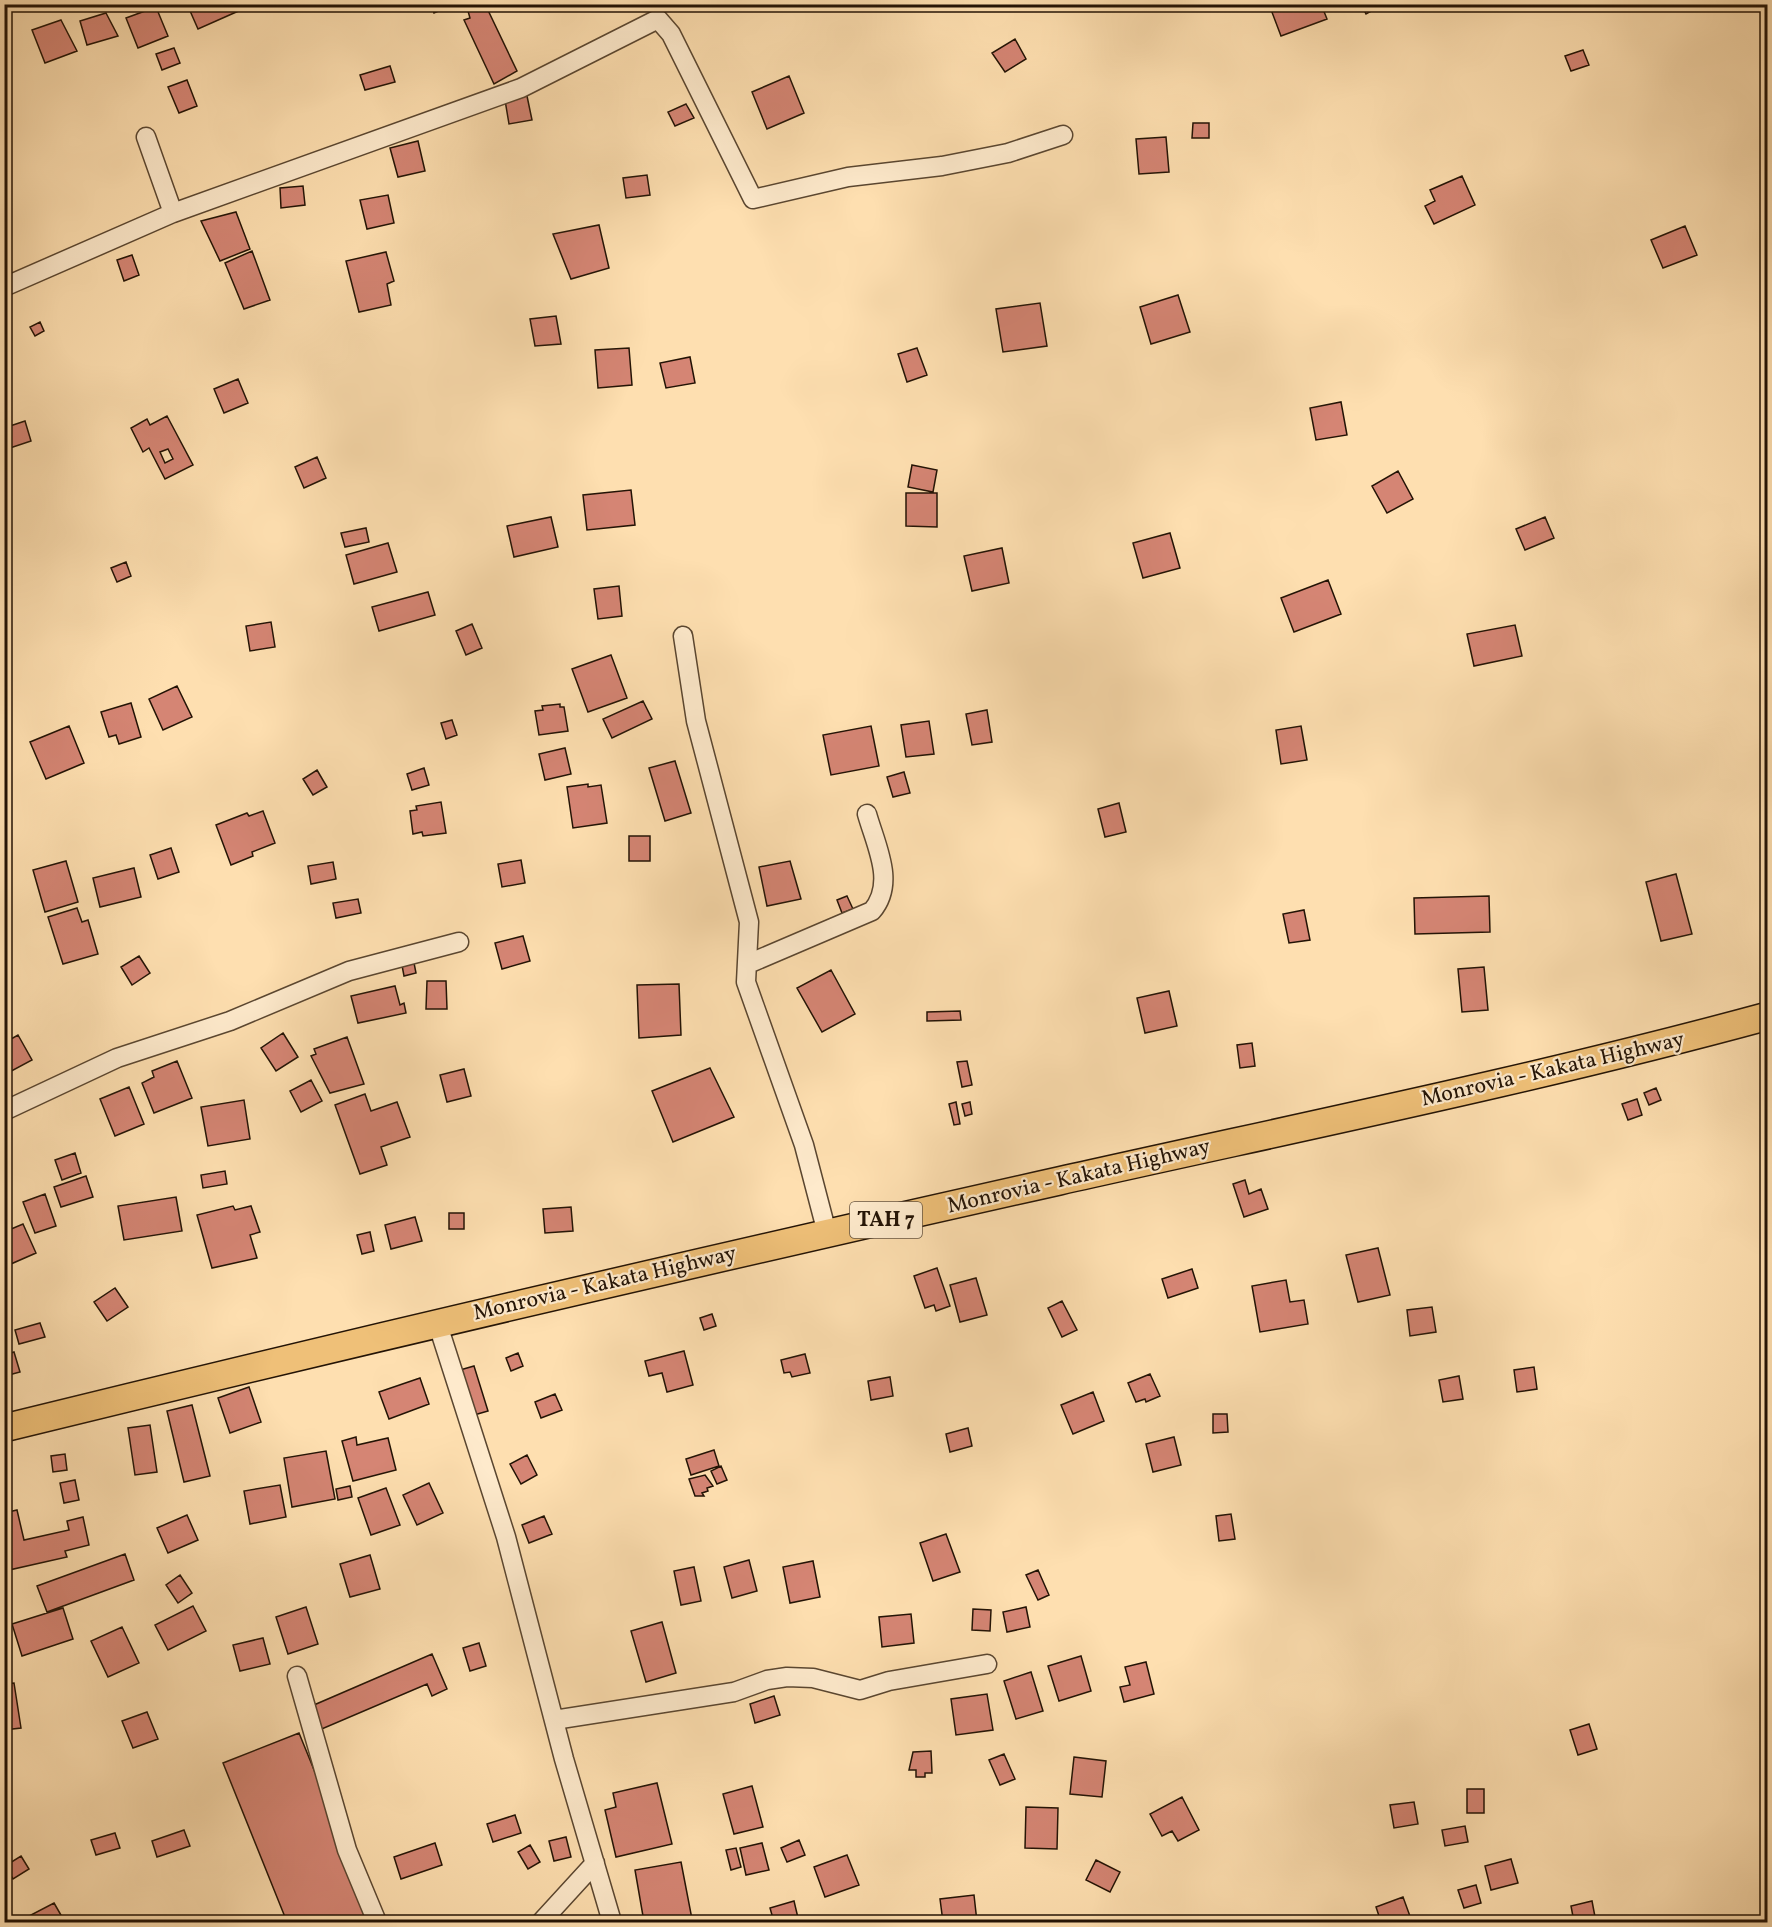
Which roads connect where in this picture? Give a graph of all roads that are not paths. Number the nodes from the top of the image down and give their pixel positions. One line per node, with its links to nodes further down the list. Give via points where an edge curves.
1 (1063, 135): 3 (street, via 1008,153 942,166 848,177 753,199 671,34 658,19 521,88)
2 (146, 136): 3 (street)
3 (173, 213): 4 (street)
4 (4, 287)
5 (683, 636): 8 (street, via 696,721 749,922)
6 (867, 814): 8 (street, via 886,881 881,901 872,911)
7 (459, 942): 10 (street, via 349,971 230,1021 117,1058)
8 (748, 964): 11 (street, via 746,982 804,1146)
9 (1767, 1016): 11 (highway, Monrovia - Kakata Highway / TAH 7, via 1358,1116)
10 (4, 1111)
11 (827, 1233): 12 (highway, Monrovia - Kakata Highway / TAH 7)
12 (437, 1322): 13 (highway, Monrovia - Kakata Highway / TAH 7); 16 (street, via 506,1537)
13 (4, 1428)
14 (987, 1665): 16 (street, via 889,1681 860,1690 813,1678 787,1677 734,1692)
15 (297, 1676): 18 (street, via 347,1850)
16 (554, 1720): 17 (street)
17 (595, 1863): 19 (street); 20 (street)
18 (377, 1923)
19 (541, 1923)
20 (612, 1923)

